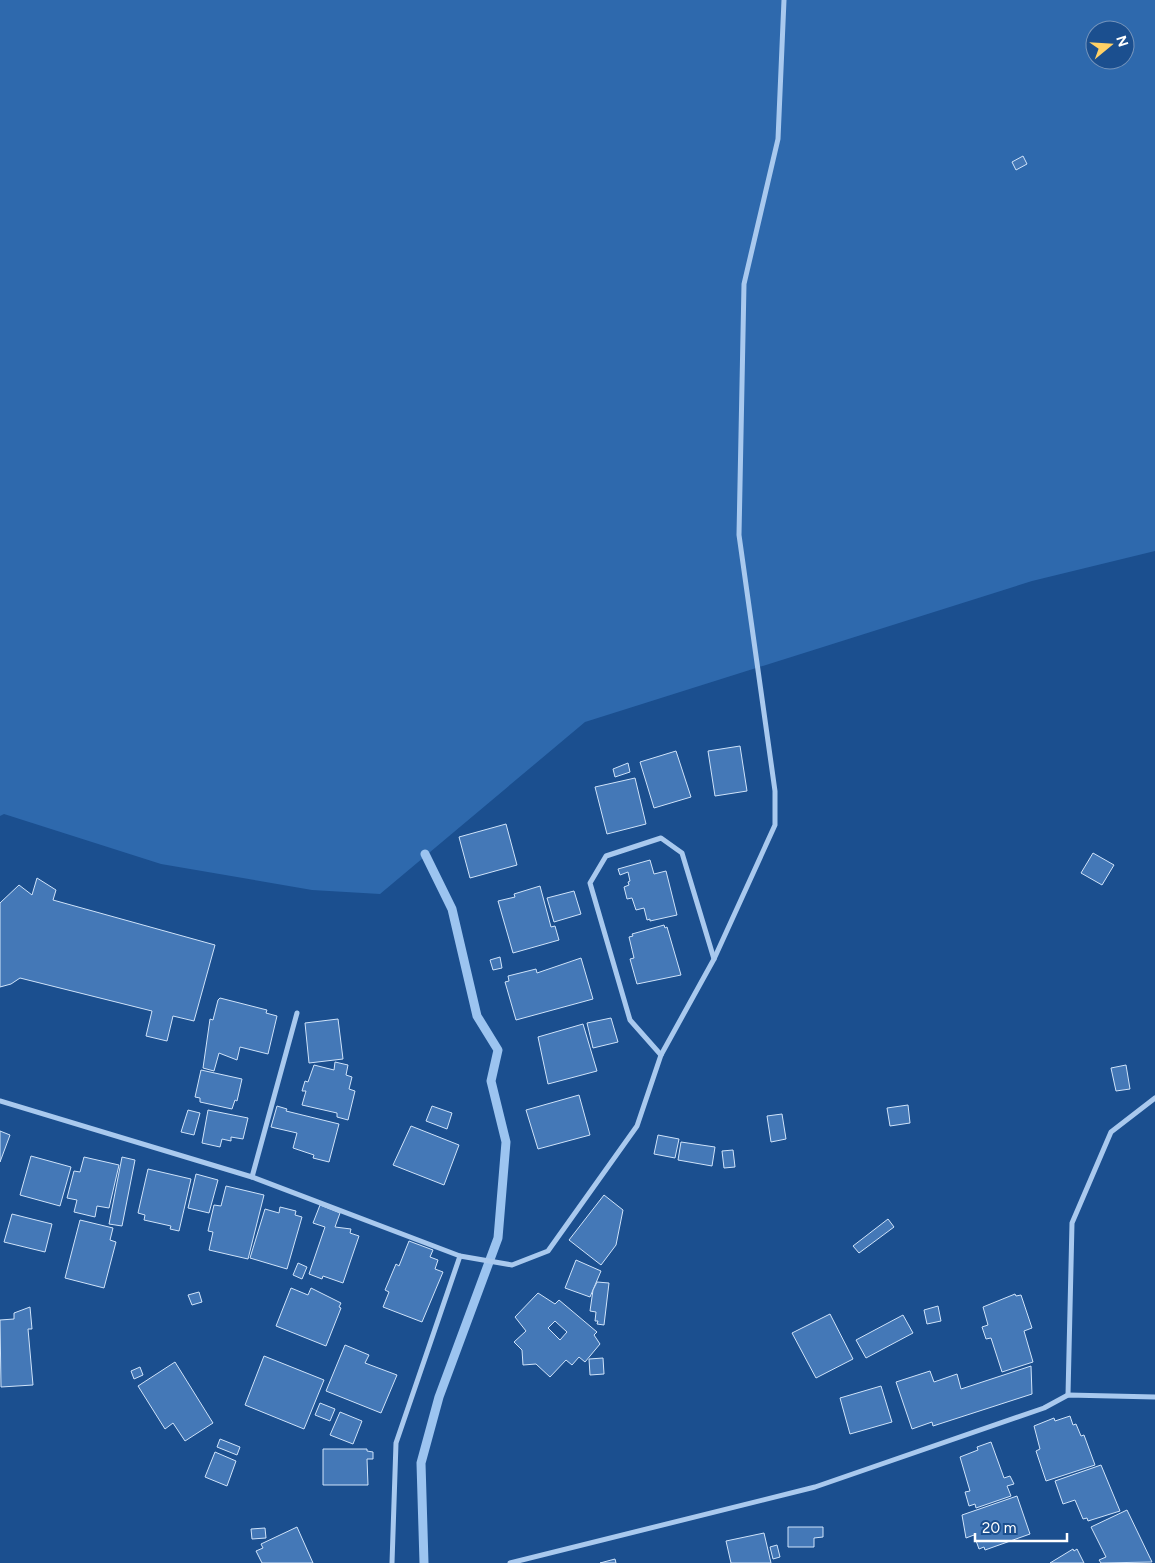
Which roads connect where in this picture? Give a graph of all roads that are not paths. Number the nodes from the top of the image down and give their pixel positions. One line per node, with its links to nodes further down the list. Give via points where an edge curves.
1 (784, 0): 2 (street, via 778,139 744,284 739,535 775,791 776,825)
2 (714, 959): 4 (street); 4 (street, via 682,853 661,838 606,856 590,883 630,1020)
3 (297, 1013): 7 (street)
4 (661, 1055): 8 (street, via 637,1126 548,1251 512,1265)
5 (1155, 1098): 9 (street, via 1111,1132 1072,1223)
6 (0, 1101): 7 (street)
7 (252, 1177): 8 (street)
8 (460, 1256): 11 (street, via 396,1442)
9 (1068, 1396): 10 (street); 12 (street, via 1044,1408 815,1487)
10 (1155, 1397)
11 (392, 1563)
12 (510, 1563)

